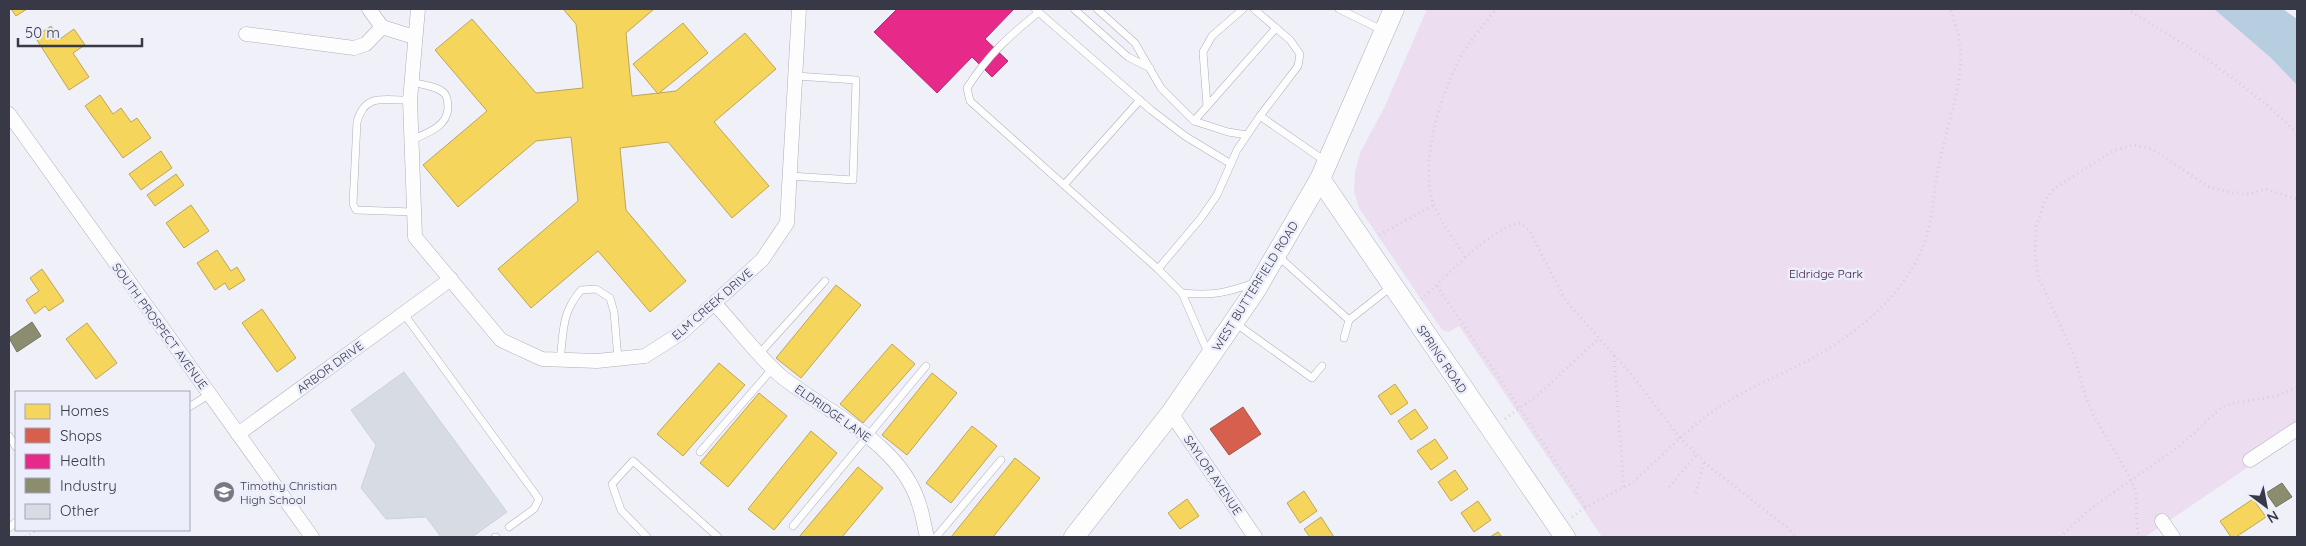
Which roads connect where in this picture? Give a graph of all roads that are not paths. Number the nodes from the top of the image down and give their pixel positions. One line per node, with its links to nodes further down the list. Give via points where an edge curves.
1 (369, 9): 11 (street)
2 (418, 9): 15 (street, ELM CREEK DRIVE)
3 (799, 9): 17 (street, ELM CREEK DRIVE)
4 (1074, 9): 16 (lane, via 1128,57)
5 (1098, 9): 16 (lane, via 1135,43)
6 (1243, 9): 21 (lane, via 1212,36 1204,52)
7 (1254, 9): 12 (lane)
8 (1339, 9): 13 (lane)
9 (1394, 9): 13 (main road, WEST BUTTERFIELD ROAD)
10 (1037, 11): 20 (lane); 30 (lane, via 1001,43 967,88 970,101)
11 (382, 28): 14 (street, via 366,44 354,48); 15 (street)
12 (1276, 28): 21 (lane); 23 (lane, via 1300,54 1298,66)
13 (1384, 32): 28 (main road, WEST BUTTERFIELD ROAD)
14 (246, 34)
15 (414, 37): 18 (street, ELM CREEK DRIVE)
16 (1150, 68): 24 (lane, via 1162,88)
17 (796, 76): 29 (street, ELM CREEK DRIVE); 29 (lane, via 856,80 853,180)
18 (412, 82): 19 (street, ELM CREEK DRIVE); 26 (lane, via 445,94 448,102 442,124)
19 (410, 100): 26 (street, ELM CREEK DRIVE); 31 (lane, via 371,100 361,109 357,122 353,204 356,210)
20 (1140, 100): 27 (lane, via 1185,136); 30 (lane)
21 (1207, 106): 24 (lane)
22 (9, 114): 51 (street, SOUTH PROSPECT AVENUE)
23 (1260, 116): 25 (lane); 28 (lane)
24 (1194, 122): 25 (lane)
25 (1247, 135): 27 (lane)
26 (411, 140): 31 (street, ELM CREEK DRIVE)
27 (1231, 164): 33 (lane, via 1202,218)
28 (1324, 171): 32 (main road, WEST BUTTERFIELD ROAD); 37 (main road, SPRING ROAD, via 1364,244)
29 (790, 176): 39 (street, ELM CREEK DRIVE, via 787,223 762,260)
30 (1064, 185): 33 (lane)
31 (413, 212): 34 (street, ELM CREEK DRIVE, via 415,237)
32 (1276, 254): 35 (main road, WEST BUTTERFIELD ROAD); 41 (lane)
33 (1158, 269): 38 (lane)
34 (451, 279): 40 (street, ARBOR DRIVE); 47 (street, ELM CREEK DRIVE, via 501,340 542,359)
35 (1261, 280): 38 (lane, via 1208,296); 42 (main road, WEST BUTTERFIELD ROAD)
36 (825, 281): 44 (lane)
37 (1392, 285): 41 (lane); 70 (main road, SPRING ROAD)
38 (1182, 293): 45 (lane)
39 (715, 304): 44 (street, ELDRIDGE LANE); 46 (street, ELM CREEK DRIVE, via 681,333 645,356)
40 (404, 314): 55 (street, ARBOR DRIVE); 62 (lane, via 539,499 534,509)
41 (1349, 320): 43 (lane)
42 (1234, 322): 45 (main road, WEST BUTTERFIELD ROAD); 49 (lane, via 1312,378)
43 (1344, 338)
44 (760, 354): 50 (street, ELDRIDGE LANE)
45 (1210, 358): 53 (main road, WEST BUTTERFIELD ROAD)
46 (618, 359): 47 (street, ELM CREEK DRIVE); 47 (lane, via 610,298 596,289 581,290 572,301 564,318)
47 (560, 360)
48 (926, 366): 56 (lane)
49 (1322, 366)
50 (773, 367): 56 (street, ELDRIDGE LANE); 57 (lane)
51 (210, 394): 52 (lane); 55 (street, SOUTH PROSPECT AVENUE)
52 (190, 406)
53 (1171, 413): 68 (main road, WEST BUTTERFIELD ROAD); 69 (street, SAYLOR AVENUE)
54 (2297, 429): 59 (street)
55 (238, 434): 63 (street, SOUTH PROSPECT AVENUE)
56 (869, 438): 61 (lane); 66 (street, ELDRIDGE LANE, via 889,455 906,477 919,503)
57 (700, 452)
58 (1002, 460): 67 (lane)
59 (2250, 460)
60 (2162, 521): 71 (street)
61 (793, 526)
62 (509, 528)
63 (312, 537)
64 (647, 537): 65 (lane, via 621,510 612,484 633,461)
65 (718, 537)
66 (927, 537)
67 (936, 537)
68 (1074, 537)
69 (1255, 537)
70 (1565, 537)
71 (2173, 537)

